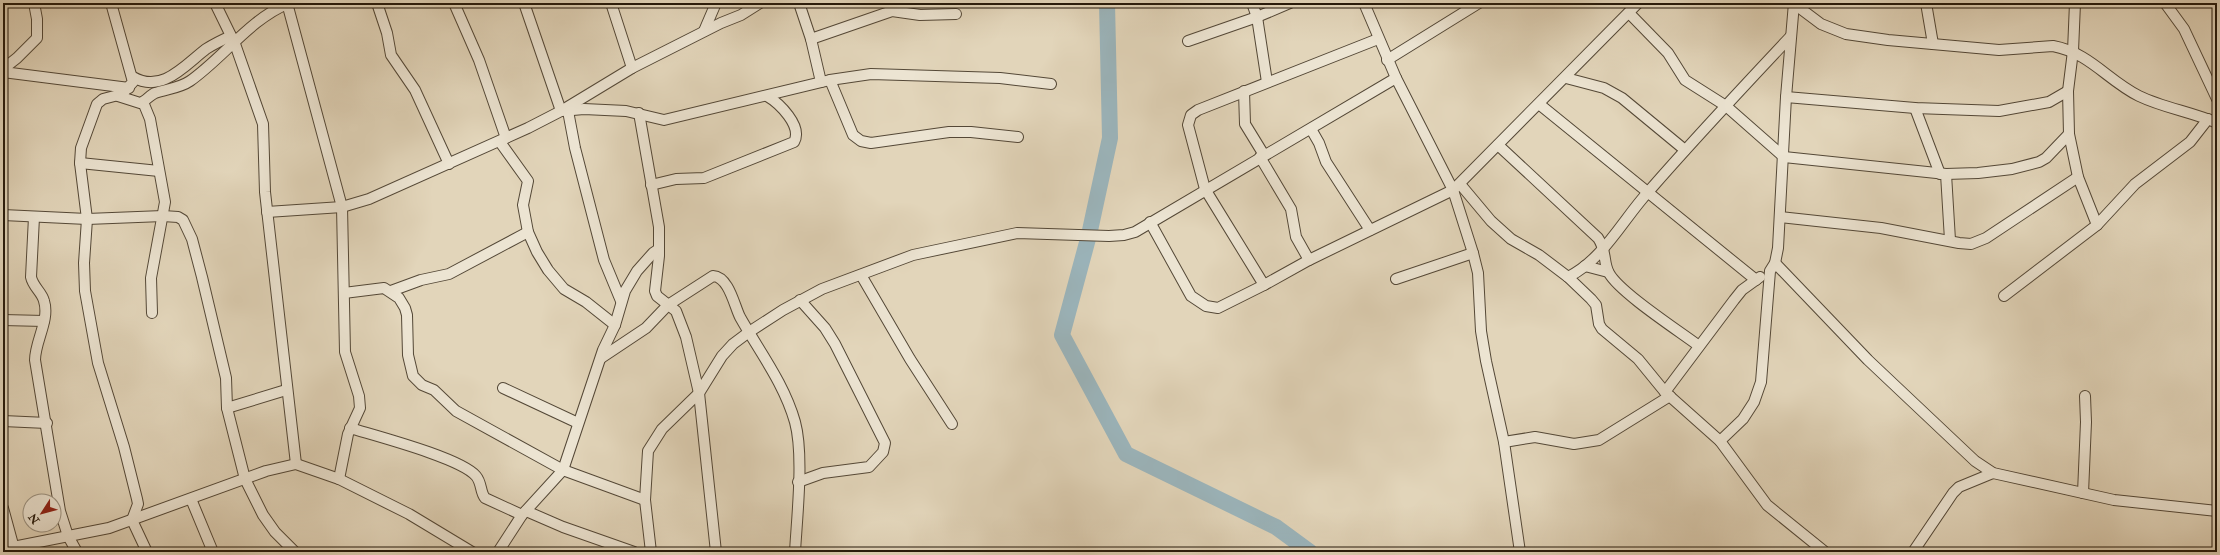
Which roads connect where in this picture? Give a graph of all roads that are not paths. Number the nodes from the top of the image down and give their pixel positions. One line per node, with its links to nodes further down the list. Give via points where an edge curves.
1 (34, 3): 34 (street, via 37,38)
2 (112, 3): 36 (street)
3 (215, 3): 28 (street)
4 (288, 3): 28 (street); 73 (street)
5 (376, 3): 65 (street, via 387,33 391,55 415,90)
6 (454, 3): 59 (street, via 479,60)
7 (524, 3): 53 (street)
8 (611, 3): 33 (street)
9 (716, 3): 24 (street)
10 (760, 3): 24 (street, via 741,15)
11 (799, 3): 26 (street)
12 (1252, 3): 23 (street)
13 (1290, 3): 23 (street)
14 (1364, 3): 27 (street)
15 (1479, 3): 32 (street)
16 (1638, 3): 21 (street)
17 (1793, 3): 25 (street); 30 (street, via 1821,24 1846,34)
18 (1926, 3): 30 (street)
19 (2075, 3): 31 (street)
20 (2166, 3): 48 (street, via 2184,29)
21 (1629, 13): 38 (street); 51 (street, via 1668,53 1684,80)
22 (956, 14): 26 (street, via 920,16 892,11)
23 (1256, 18): 29 (street); 40 (street)
24 (704, 31): 33 (street)
25 (1791, 36): 47 (street); 51 (street)
26 (811, 39): 39 (street)
27 (1378, 39): 32 (street); 40 (street)
28 (233, 40): 36 (street, via 208,48 168,79 144,82); 49 (street, via 186,84 153,94); 74 (street, via 263,124)
29 (1188, 41)
30 (1933, 44): 31 (street, via 1999,50 2053,46)
31 (2073, 51): 44 (street); 55 (street, via 2091,60 2138,95)
32 (1387, 60): 37 (street)
33 (632, 68): 53 (street)
34 (3, 69)
35 (3, 72): 42 (street)
36 (134, 77): 42 (street)
37 (1396, 78): 56 (street); 70 (street)
38 (1566, 78): 50 (street); 61 (street, via 1604,88 1622,98)
39 (826, 81): 41 (street, via 871,74 929,74); 46 (street); 58 (street, via 853,134 861,141 871,143 949,132)
40 (1267, 82): 43 (street)
41 (1050, 84)
42 (129, 88): 45 (street)
43 (1244, 90): 62 (street, via 1245,124); 71 (street, via 1198,110 1188,120)
44 (2068, 91): 52 (street, via 2049,102 1999,111); 57 (street)
45 (118, 96): 49 (street); 64 (street, via 97,104 81,148)
46 (766, 96): 54 (street, via 664,120 652,119); 69 (street, via 778,103 790,119 796,136 794,142 704,178 676,179)
47 (1786, 97): 52 (street); 63 (street)
48 (2217, 99)
49 (143, 102): 66 (street, via 150,119)
50 (1539, 104): 60 (street); 72 (street)
51 (1726, 106): 61 (street); 63 (street)
52 (1915, 108): 67 (street)
53 (565, 111): 54 (street); 59 (street); 101 (street, via 604,260)
54 (639, 113): 69 (street)
55 (2212, 121): 81 (street, via 2190,142 2135,184)
56 (1311, 129): 62 (street); 82 (street, via 1326,162)
57 (2069, 134): 67 (street, via 2039,162 1985,173); 68 (street)
58 (1018, 137)
59 (503, 140): 65 (street); 83 (street, via 528,181 523,205)
60 (1498, 146): 70 (street); 85 (street, via 1591,230)
61 (1685, 150): 72 (street)
62 (1262, 156): 71 (street); 88 (street, via 1291,209 1296,237)
63 (1784, 157): 67 (street); 78 (street)
64 (80, 163): 66 (street); 79 (street)
65 (450, 164): 73 (street, via 369,199)
66 (159, 171): 76 (street, via 165,202)
67 (1943, 174): 84 (street)
68 (2078, 177): 81 (street); 84 (street, via 1986,238 1971,244)
69 (651, 185): 86 (street, via 659,227)
70 (1457, 187): 82 (street); 87 (street); 93 (street, via 1511,239 1539,255)
71 (1205, 189): 80 (street); 96 (street)
72 (1647, 192): 85 (street); 95 (street)
73 (342, 207): 74 (street); 98 (street)
74 (267, 212): 111 (street)
75 (3, 215): 77 (street)
76 (163, 216): 79 (street); 103 (street, via 151,278); 115 (street, via 183,220 192,239 226,378)
77 (34, 217): 79 (street); 105 (street, via 31,277 32,284 44,301)
78 (1780, 217): 84 (street, via 1881,228); 90 (street)
79 (87, 219): 135 (street, via 85,291 98,363 137,499 138,504)
80 (1150, 222): 92 (street, via 1135,232 1124,235 1017,233 913,255); 96 (street, via 1191,296 1206,306 1218,308)
81 (2097, 225): 99 (street)
82 (1370, 230): 88 (street)
83 (528, 232): 97 (street, via 449,274 421,280); 106 (street, via 537,252 558,282)
84 (1950, 240)
85 (1604, 247): 89 (street); 91 (street)
86 (659, 249): 101 (street, via 637,271 624,292); 102 (street, via 655,290 657,296)
87 (1473, 253): 94 (street); 122 (street, via 1478,273 1481,331)
88 (1309, 260): 96 (street)
89 (1585, 266): 91 (street); 93 (street)
90 (1773, 267): 95 (street); 121 (street, via 1761,382 1754,402 1743,419); 125 (street, via 1975,461)
91 (1608, 272): 108 (street, via 1629,293)
92 (861, 275): 100 (street); 119 (street)
93 (1568, 277): 113 (street, via 1596,305 1602,329 1638,359)
94 (1396, 279)
95 (1756, 280): 108 (street, via 1738,295)
96 (1264, 285)
97 (391, 291): 98 (street, via 374,288); 124 (street, via 405,308 410,369 417,381 434,390 456,412)
98 (344, 293): 120 (street, via 345,352 359,396 360,408)
99 (2004, 296)
100 (800, 300): 107 (street); 128 (street, via 825,328 835,344 885,443 883,452 869,466 823,473)
101 (622, 301): 106 (street)
102 (668, 305): 107 (street, via 716,276 728,287); 109 (street, via 646,328); 112 (street, via 676,311 682,322)
103 (152, 314)
104 (3, 320): 105 (street)
105 (44, 321): 117 (street, via 35,360)
106 (615, 325): 109 (street)
107 (749, 332): 112 (street, via 722,356); 128 (street, via 771,369 795,423 798,440)
108 (1699, 346): 113 (street)
109 (600, 358): 118 (street)
110 (503, 388): 118 (street)
111 (286, 390): 115 (street); 123 (street)
112 (699, 393): 131 (street, via 662,429 648,451); 146 (street)
113 (1668, 394): 121 (street); 122 (street, via 1599,440 1574,444 1535,437)
114 (2085, 396): 129 (street)
115 (227, 408): 126 (street)
116 (3, 421): 117 (street)
117 (47, 423): 136 (street, via 60,511)
118 (578, 423): 124 (street)
119 (952, 424)
120 (350, 428): 127 (street); 134 (street, via 426,452 468,470 480,483 485,498)
121 (1720, 441): 149 (street, via 1767,505)
122 (1504, 442): 148 (street)
123 (296, 464): 126 (street, via 280,466); 127 (street)
124 (563, 470): 131 (street); 134 (street)
125 (1993, 473): 129 (street); 150 (street, via 1959,487)
126 (245, 479): 130 (street); 141 (street, via 263,515 275,532)
127 (339, 479): 142 (street, via 409,514)
128 (798, 482): 147 (street)
129 (2083, 493): 133 (street, via 2114,500)
130 (191, 499): 135 (street); 140 (street)
131 (645, 500): 145 (street)
132 (3, 508): 137 (street)
133 (2217, 511)
134 (524, 513): 143 (street); 144 (street)
135 (132, 520): 136 (street, via 103,530); 139 (street)
136 (68, 536): 137 (street); 138 (street)
137 (10, 549)
138 (77, 552)
139 (147, 552)
140 (213, 552)
141 (295, 552)
142 (472, 552)
143 (498, 552)
144 (634, 552)
145 (651, 552)
146 (716, 552)
147 (795, 552)
148 (1520, 552)
149 (1826, 552)
150 (1913, 552)

